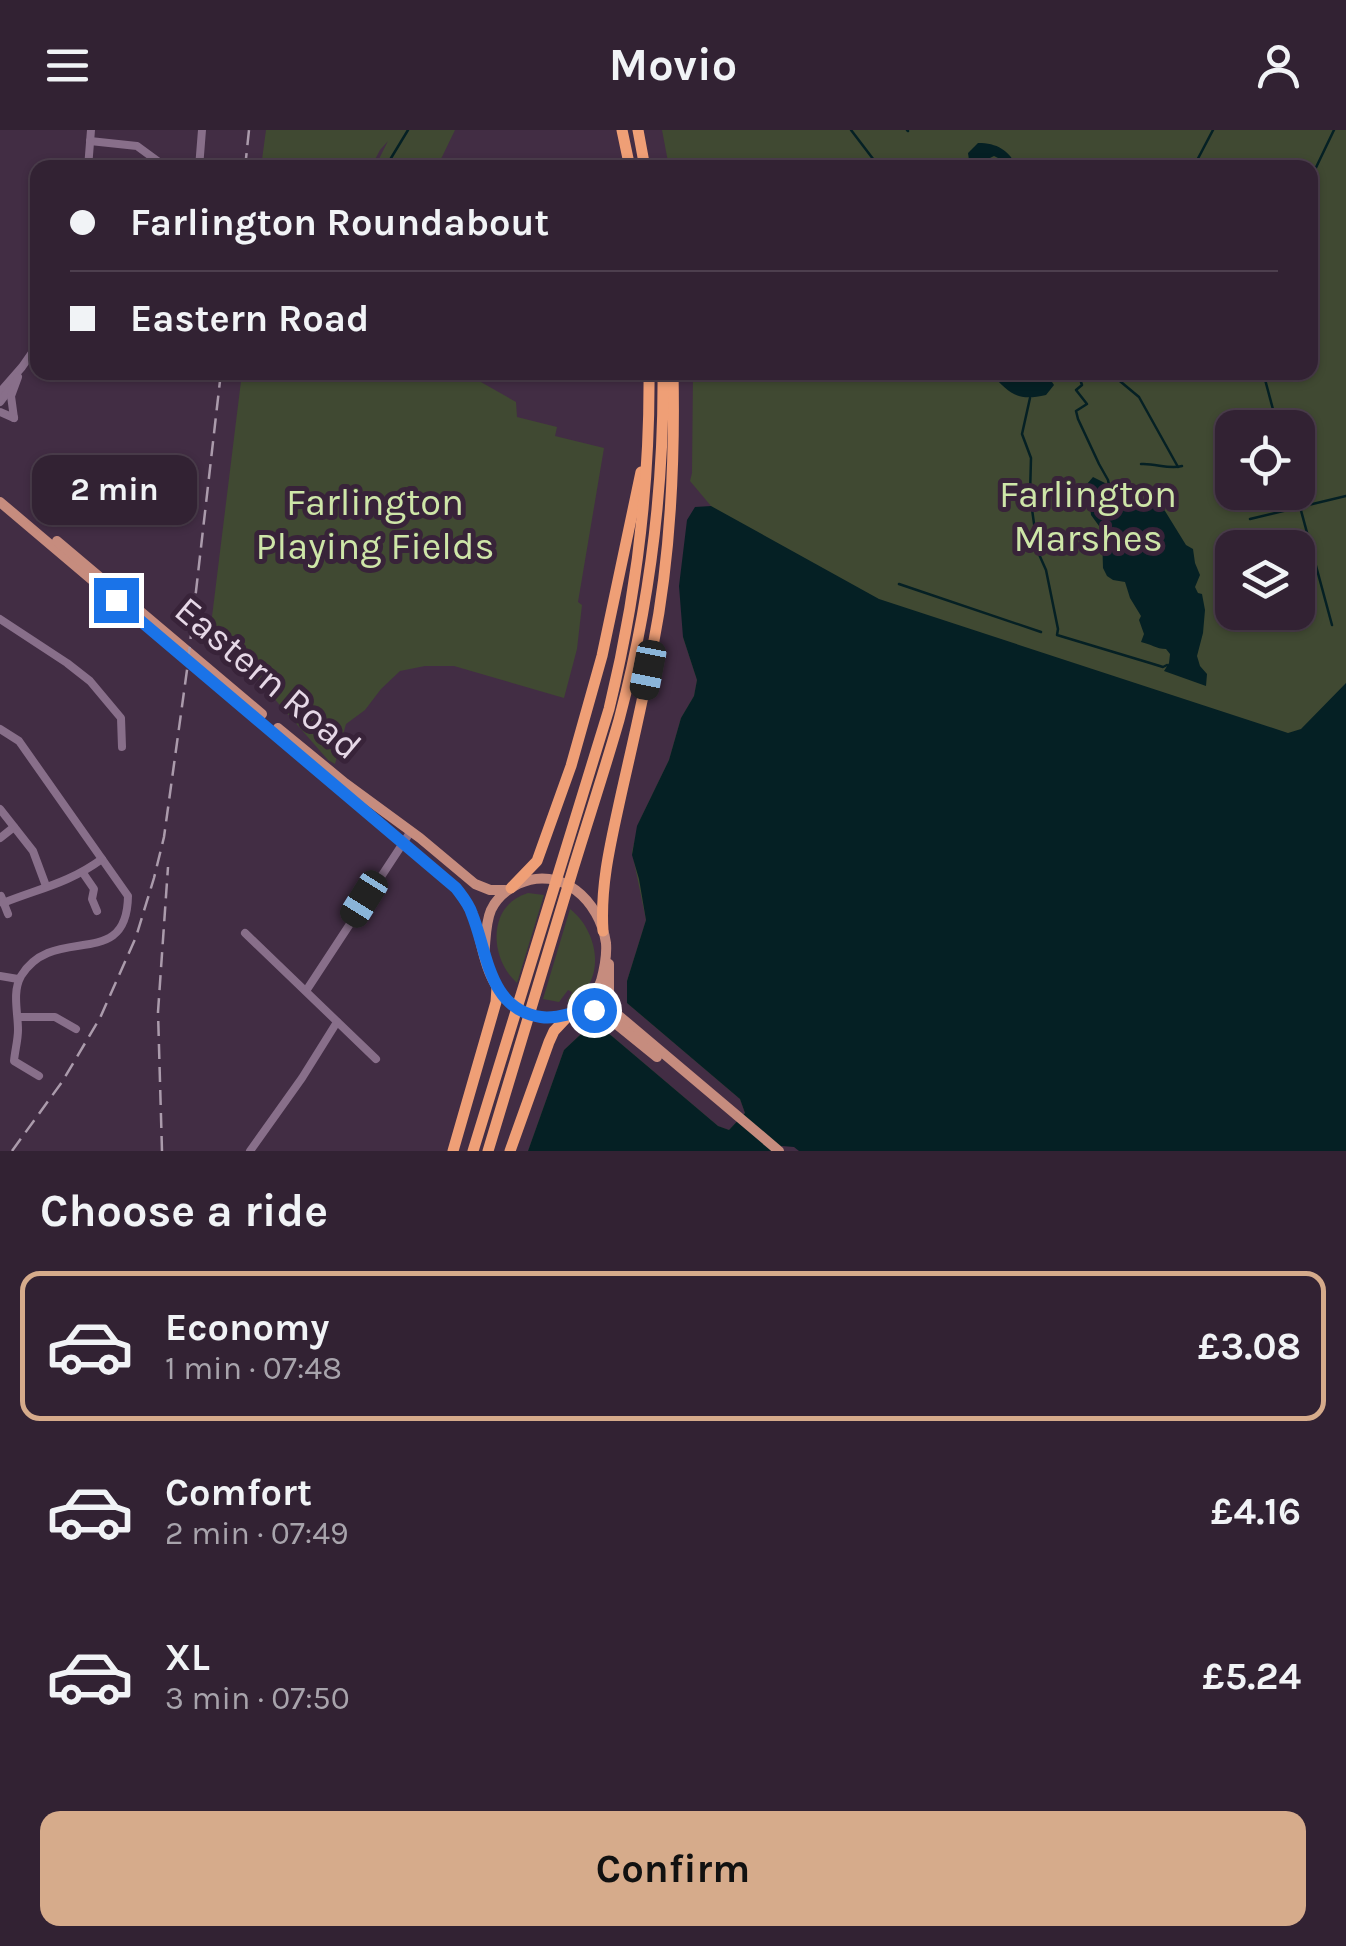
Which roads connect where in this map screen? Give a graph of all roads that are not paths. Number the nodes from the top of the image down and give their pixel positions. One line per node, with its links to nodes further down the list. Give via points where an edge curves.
1 (91, 130): 5 (street)
2 (202, 130): 8 (street)
3 (622, 130): 9 (highway)
4 (638, 130): 10 (highway)
5 (90, 141): 6 (street); 7 (street, via 138,146)
6 (89, 160)
7 (156, 160)
8 (200, 160)
9 (628, 160)
10 (644, 160)
11 (30, 356): 12 (street)
12 (20, 372): 16 (street); 17 (street); 18 (street)
13 (650, 380): 20 (highway)
14 (663, 380): 32 (highway, via 660,478 640,628 618,720)
15 (673, 380): 39 (highway, via 668,553 608,850)
16 (0, 392)
17 (0, 403): 18 (street)
18 (12, 410): 19 (street, via 14,418)
19 (0, 412)
20 (649, 434): 32 (highway, via 632,600); 35 (highway, via 602,656 571,766 537,862)
21 (1, 500): 23 (main road, Eastern Road)
22 (0, 619): 25 (street, via 100,692 121,718)
23 (197, 663): 28 (main road, Eastern Road); 30 (main road, Eastern Road)
24 (0, 730): 31 (street, via 20,741)
25 (122, 748)
26 (0, 809): 27 (street)
27 (14, 827): 29 (street); 34 (street)
28 (410, 831): 30 (street); 35 (main road, Eastern Road, via 475,884)
29 (0, 838)
30 (402, 841): 42 (main road, Eastern Road, via 462,895); 46 (street)
31 (102, 859): 33 (street); 44 (street, via 128,896 119,930 105,941 42,954)
32 (569, 863): 53 (highway)
33 (83, 873): 34 (street); 37 (street)
34 (50, 886): 36 (street)
35 (509, 889): 39 (main road, via 544,878 564,882 590,904); 42 (main road, via 491,911)
36 (2, 899): 38 (street)
37 (97, 911)
38 (8, 914)
39 (603, 931): 41 (main road)
40 (244, 933): 46 (street)
41 (606, 948): 48 (main road, via 597,990); 58 (main road, via 616,1012)
42 (484, 956): 45 (main road)
43 (0, 976): 44 (street)
44 (18, 980): 49 (street)
45 (497, 987): 48 (main road, via 528,1014); 60 (highway)
46 (306, 991): 51 (street)
47 (61, 1007): 50 (street)
48 (572, 1013): 58 (main road, via 604,1014); 63 (highway, via 549,1042)
49 (18, 1017): 50 (street); 55 (street)
50 (55, 1017): 52 (street)
51 (337, 1022): 54 (street); 59 (street)
52 (76, 1029)
53 (515, 1042): 61 (highway); 62 (highway)
54 (376, 1059)
55 (14, 1060): 56 (street); 57 (street)
56 (0, 1062)
57 (37, 1072)
58 (709, 1096): 64 (main road); 65 (main road)
59 (250, 1151)
60 (453, 1151)
61 (473, 1151)
62 (488, 1151)
63 (510, 1151)
64 (769, 1151)
65 (779, 1151)

